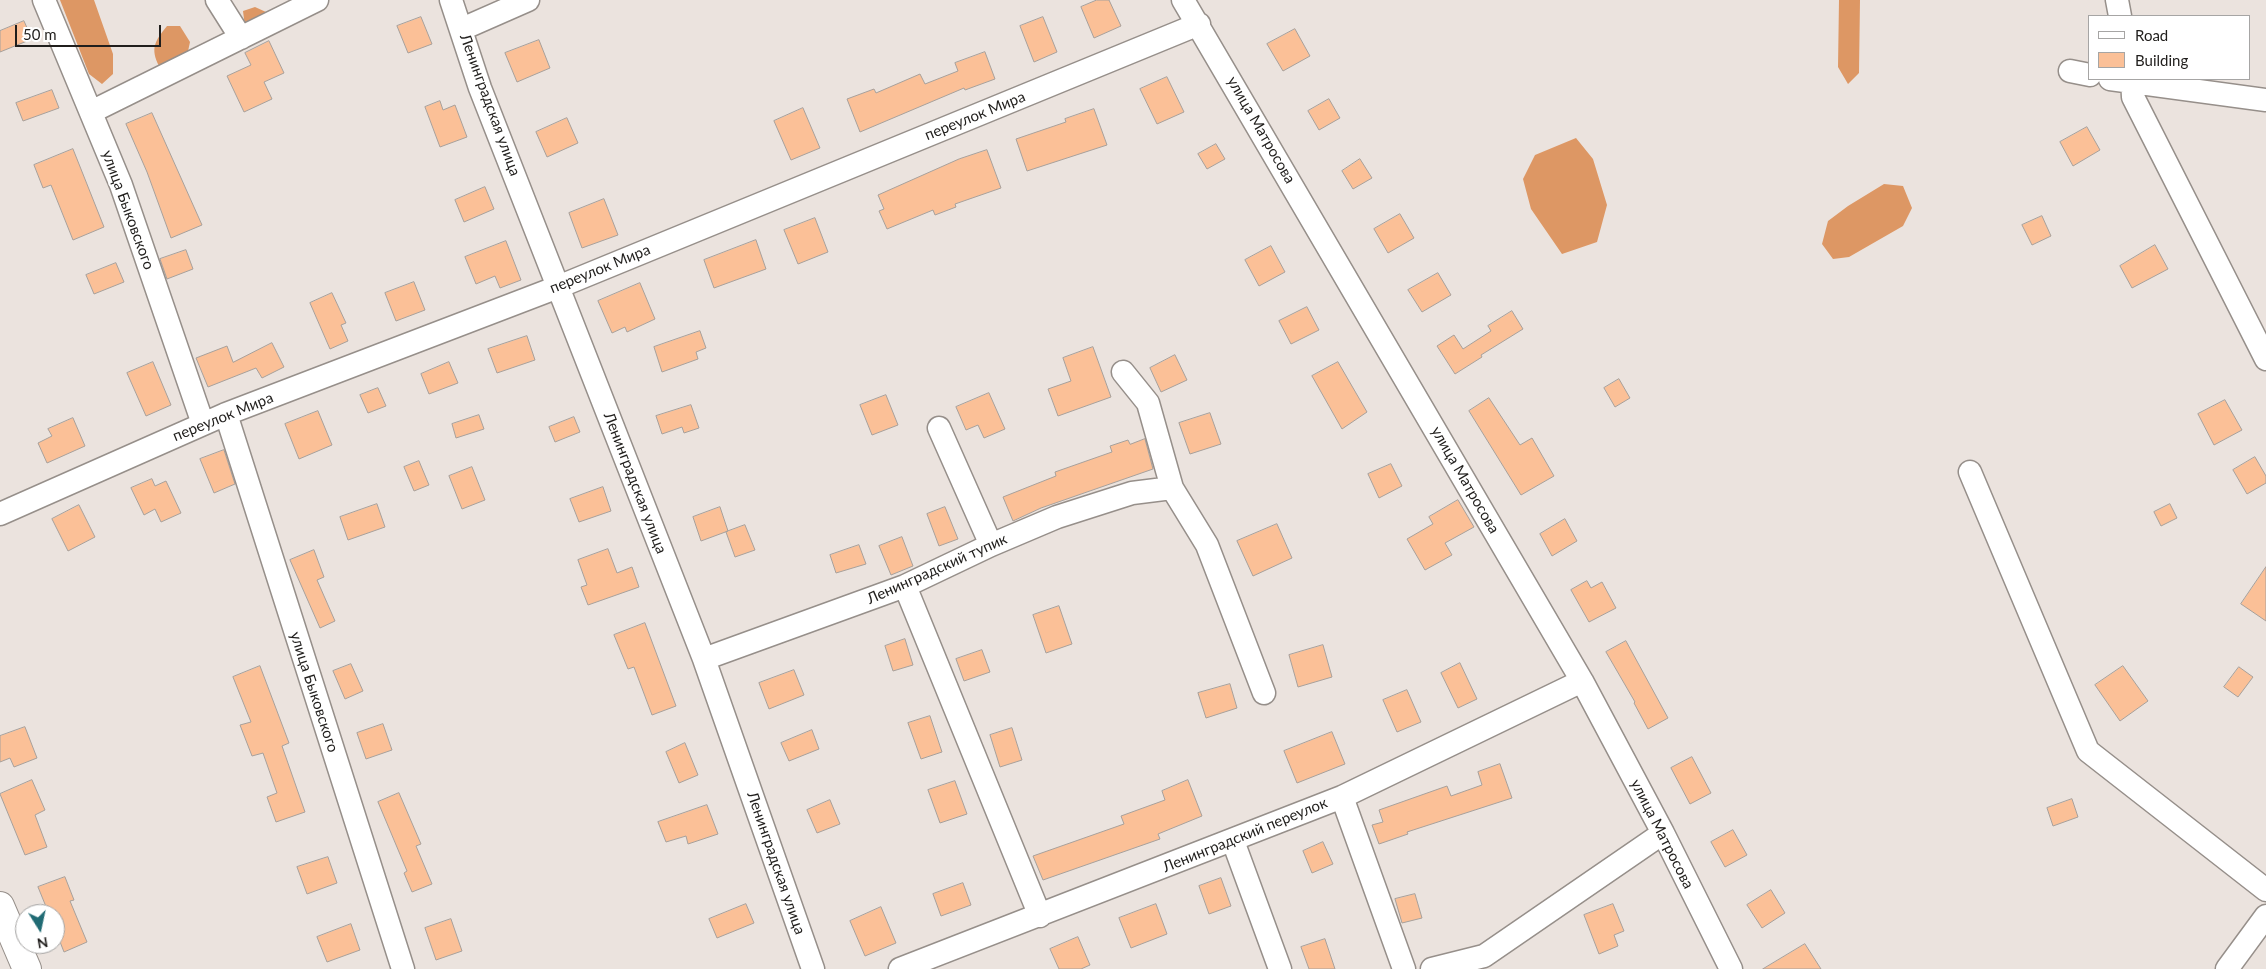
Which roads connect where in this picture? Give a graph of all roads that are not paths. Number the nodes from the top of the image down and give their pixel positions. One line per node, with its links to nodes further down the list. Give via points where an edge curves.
1 (44, 0): 14 (street, улица Быковского)
2 (218, 0): 11 (street)
3 (317, 0): 11 (street)
4 (451, 0): 10 (street, Ленинградская улица)
5 (528, 0): 10 (street)
6 (1183, 0): 9 (street, улица Матросова)
7 (2117, 0): 8 (street)
8 (2120, 15)
9 (1199, 24): 15 (street, переулок Мира); 27 (street, улица Матросова)
10 (462, 30): 15 (street, Ленинградская улица, via 480,88)
11 (241, 38): 14 (street)
12 (2133, 81): 13 (street); 16 (street, via 2133,97)
13 (2266, 100)
14 (92, 112): 19 (street, улица Быковского, via 121,185)
15 (558, 287): 18 (street, переулок Мира); 26 (street, Ленинградская улица)
16 (2266, 359)
17 (1123, 372): 22 (street, via 1148,402)
18 (226, 414): 19 (street, переулок Мира); 37 (street, улица Быковского)
19 (203, 424): 23 (street, переулок Мира)
20 (939, 428): 24 (street)
21 (1970, 472): 32 (street, via 2088,751)
22 (1172, 488): 24 (street, Ленинградский тупик, via 1132,493 1057,517); 28 (street, via 1206,545)
23 (0, 514)
24 (991, 544): 25 (street, Ленинградский тупик)
25 (905, 586): 26 (street, Ленинградский тупик); 34 (street)
26 (704, 659): 38 (street, Ленинградская улица)
27 (1582, 681): 29 (street, Ленинградский переулок); 30 (street, улица Матросова)
28 (1264, 693)
29 (1342, 797): 31 (street, Ленинградский переулок); 41 (street)
30 (1663, 833): 42 (street, via 1484,956); 43 (street, улица Матросова)
31 (1233, 841): 34 (street, Ленинградский переулок); 40 (street)
32 (2266, 890)
33 (0, 906): 36 (main road)
34 (1040, 916): 39 (street, Ленинградский переулок)
35 (2266, 916): 44 (street)
36 (27, 969)
37 (403, 969)
38 (812, 969)
39 (900, 969)
40 (1280, 969)
41 (1404, 969)
42 (1432, 969)
43 (1731, 969)
44 (2227, 969)

